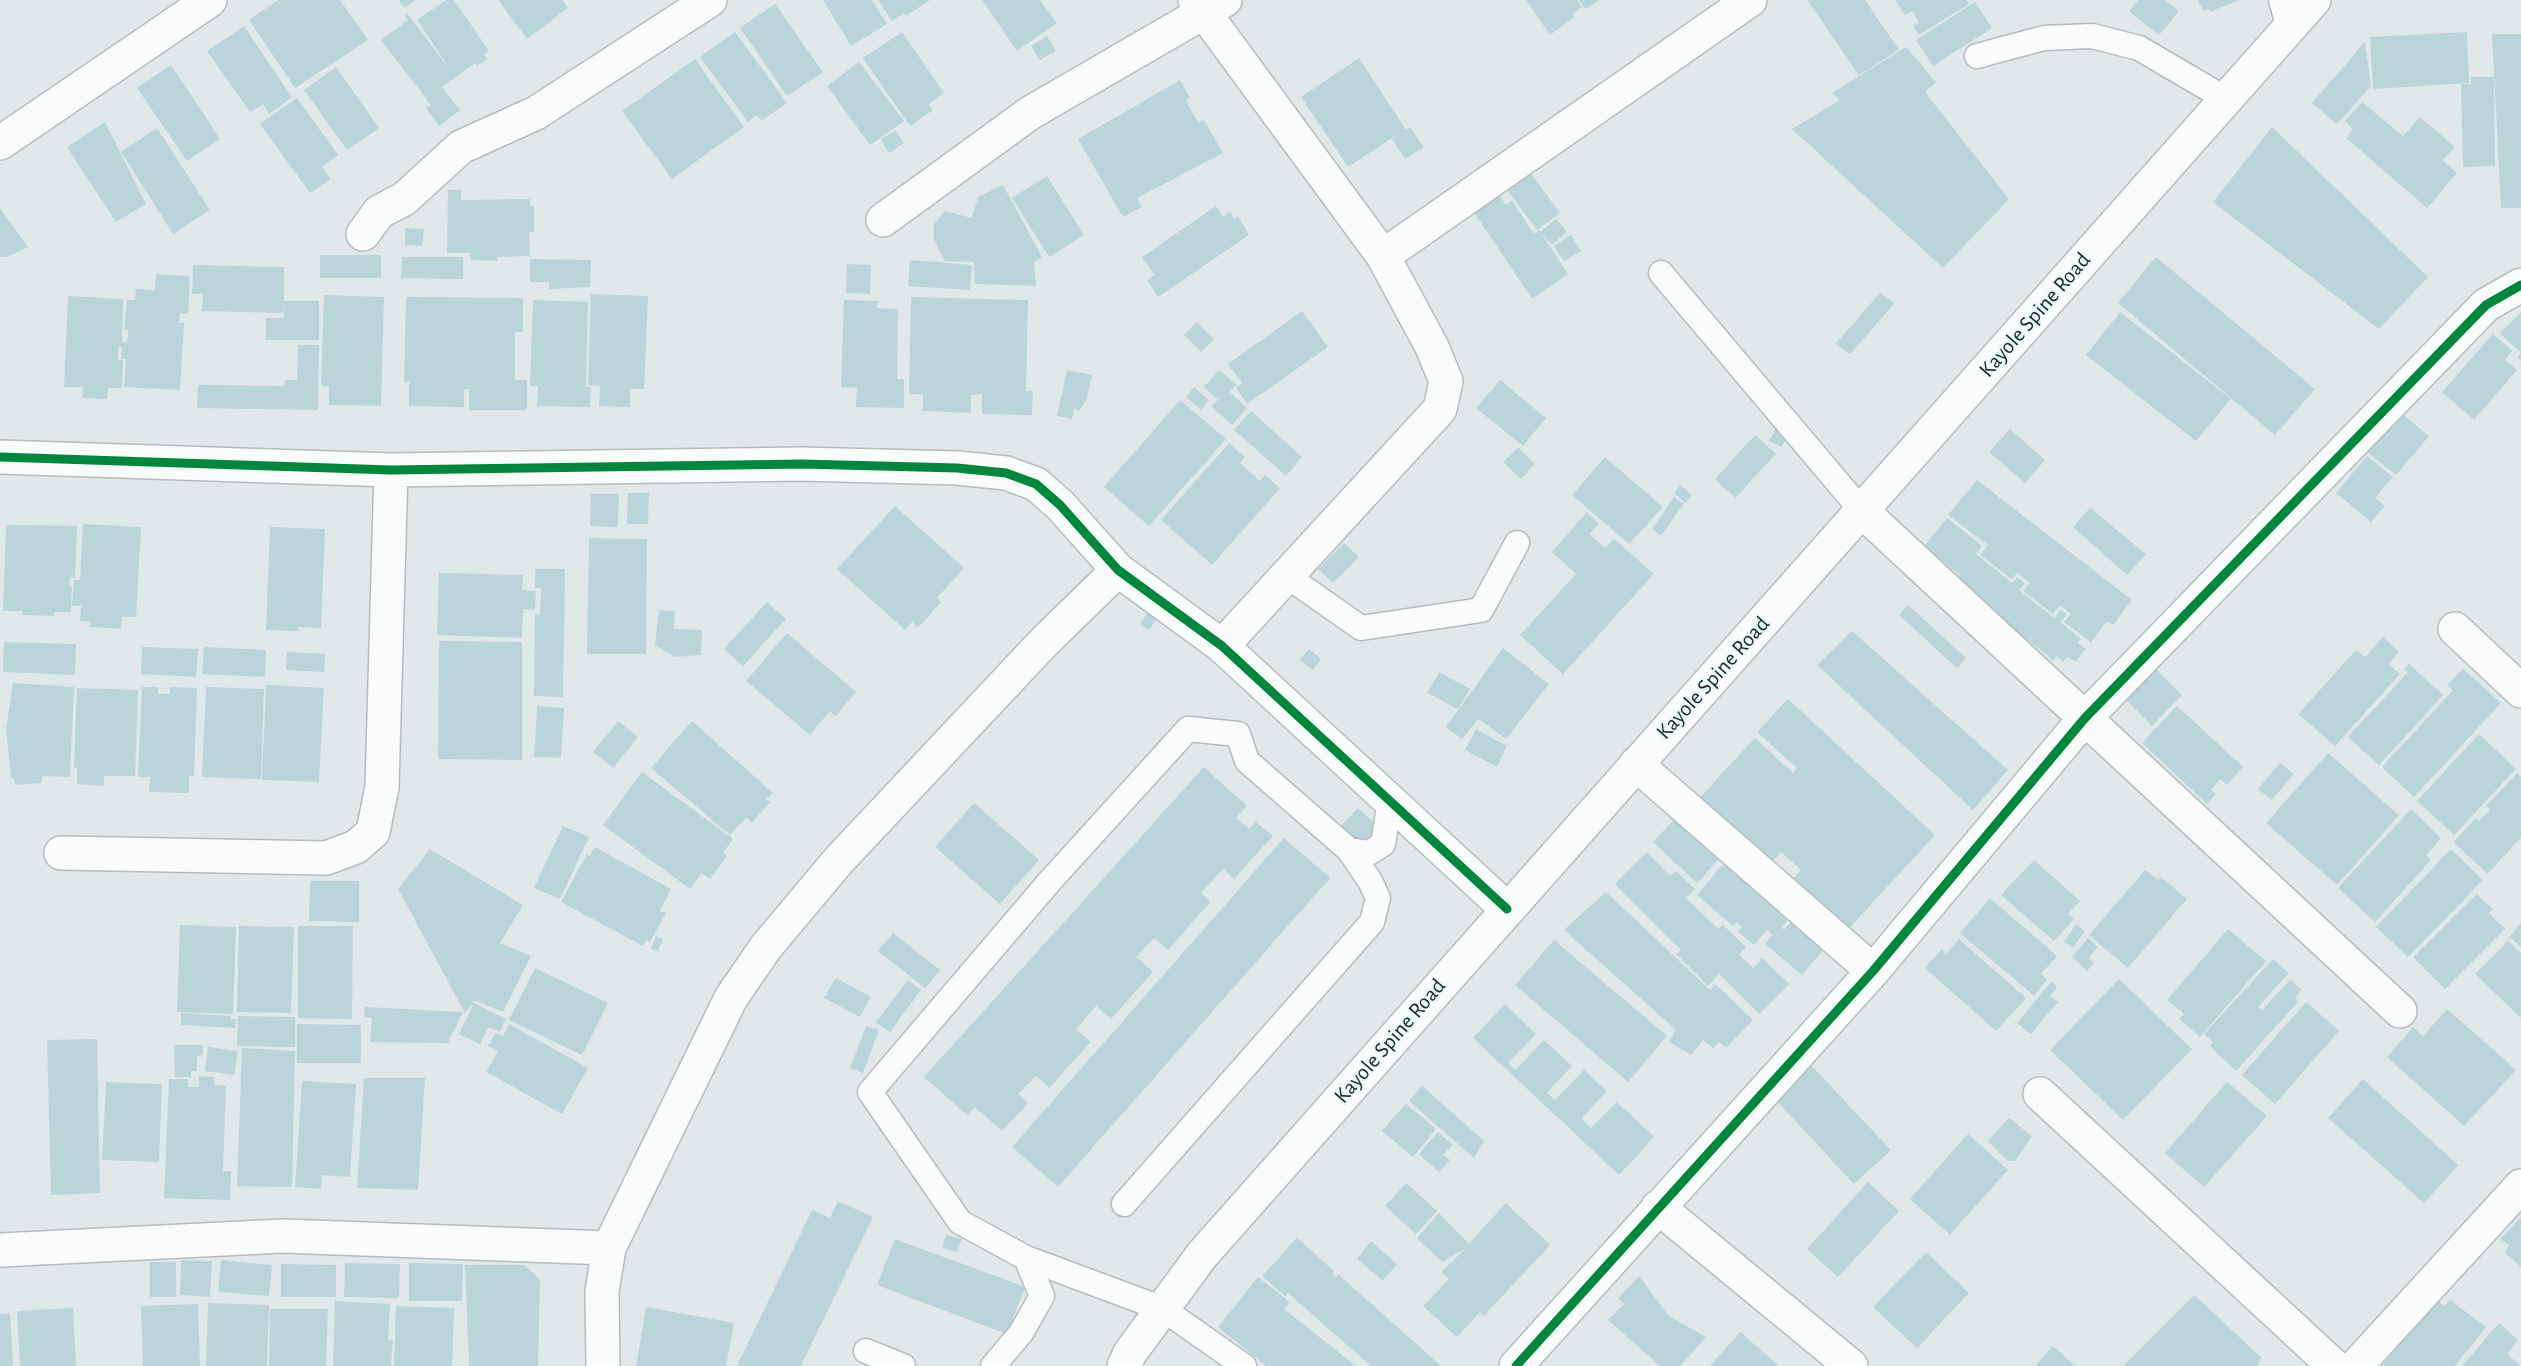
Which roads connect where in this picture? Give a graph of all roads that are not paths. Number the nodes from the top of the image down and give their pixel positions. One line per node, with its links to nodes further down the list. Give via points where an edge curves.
1 (210, 0): 9 (street)
2 (710, 0): 11 (street, via 536,113 461,147 404,199 379,212)
3 (1750, 0): 12 (street)
4 (2314, 0): 6 (street, Kayole Spine Road)
5 (1208, 5): 10 (street, via 1030,113); 12 (street)
6 (2285, 14): 8 (street, Kayole Spine Road)
7 (1977, 56): 8 (lane, via 2044,38 2092,36 2139,48)
8 (2226, 99): 17 (street, Kayole Spine Road)
9 (0, 144)
10 (883, 219)
11 (363, 234)
12 (1383, 256): 20 (street, via 1446,381 1440,409)
13 (1661, 273): 17 (lane)
14 (2521, 285): 24 (street, via 2486,304)
15 (0, 457): 16 (street)
16 (391, 470): 19 (street, via 802,464 1006,473 1044,490); 28 (street, via 382,787 373,832 356,847 326,858)
17 (1862, 511): 24 (street); 25 (street, Kayole Spine Road)
18 (1517, 543): 20 (lane, via 1481,610 1361,628)
19 (1118, 570): 22 (street); 36 (street, via 1044,642 863,834 766,947 732,998)
20 (1287, 576): 22 (street)
21 (2455, 629): 23 (street)
22 (1221, 646): 26 (street)
23 (2521, 691)
24 (2085, 718): 30 (street); 31 (street)
25 (1636, 764): 29 (street, Kayole Spine Road); 30 (street)
26 (1390, 801): 27 (lane, via 1383,844 1369,853); 29 (street)
27 (1349, 850): 34 (lane, via 1378,898 1372,922); 38 (lane, via 1247,761 1238,734 1188,729 1050,881 870,1092 960,1222)
28 (61, 853)
29 (1507, 909): 39 (street, Kayole Spine Road, via 1202,1255)
30 (1873, 971): 35 (street)
31 (2400, 1011)
32 (2040, 1094): 48 (street)
33 (2521, 1186): 49 (street)
34 (1124, 1204)
35 (1658, 1208): 46 (street); 47 (street)
36 (609, 1248): 37 (street, via 283,1236); 41 (street, via 602,1291)
37 (0, 1250)
38 (1026, 1258): 39 (lane); 43 (lane, via 1042,1296 1021,1333)
39 (1162, 1309): 44 (street, Kayole Spine Road); 45 (lane)
40 (866, 1351): 42 (lane)
41 (603, 1366)
42 (903, 1366)
43 (993, 1366)
44 (1124, 1366)
45 (1244, 1366)
46 (1516, 1366)
47 (1851, 1366)
48 (2334, 1366)
49 (2356, 1366)

